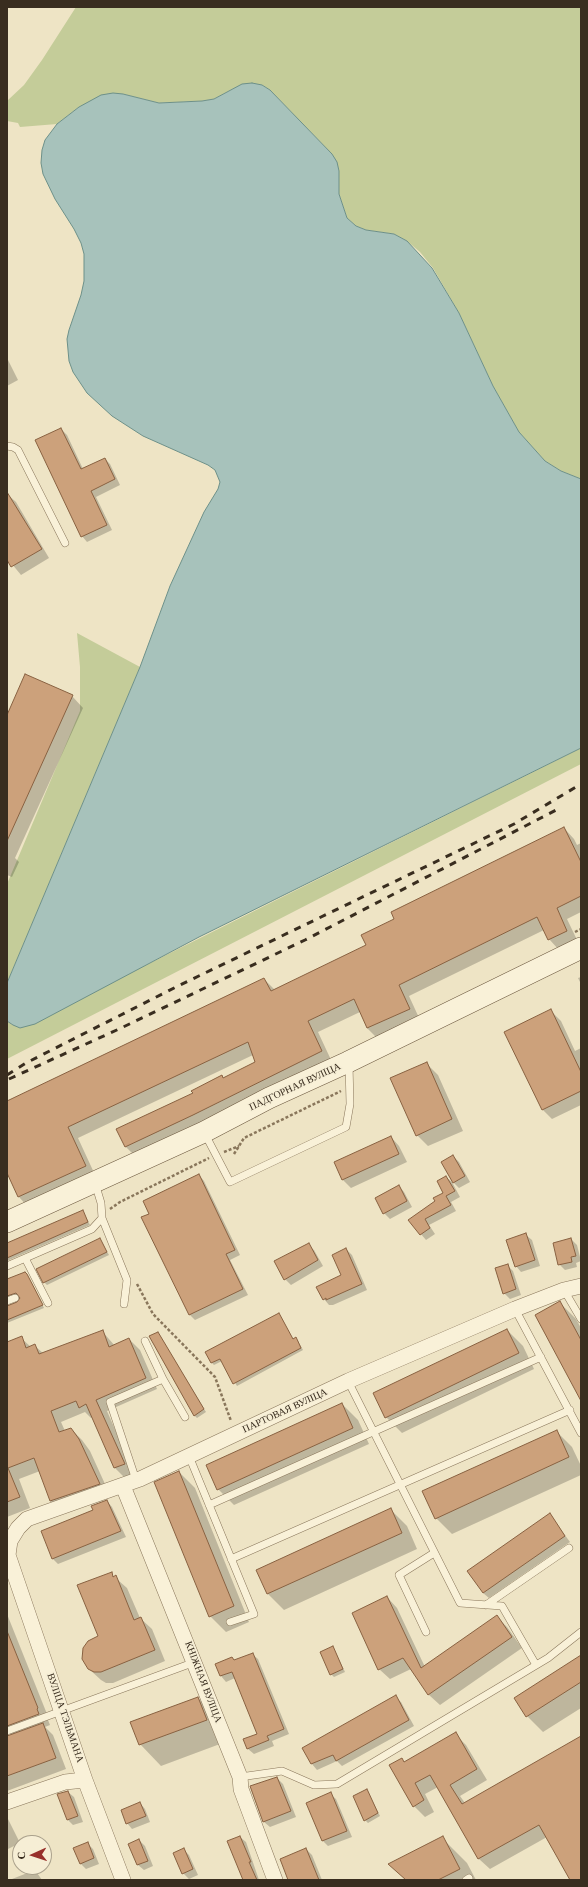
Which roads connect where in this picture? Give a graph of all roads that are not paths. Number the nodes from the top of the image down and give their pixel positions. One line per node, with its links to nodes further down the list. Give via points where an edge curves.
1 (7, 446): 2 (lane, via 18,450)
2 (65, 543)
3 (581, 948): 4 (street, ПАДГОРНАЯ ВУЛІЦА)
4 (348, 1062): 5 (street, ПАДГОРНАЯ ВУЛІЦА, via 269,1098); 5 (lane, via 350,1104 346,1126 230,1182)
5 (204, 1132): 6 (street, ПАДГОРНАЯ ВУЛІЦА)
6 (95, 1183): 7 (lane); 8 (street, ПАДГОРНАЯ ВУЛІЦА)
7 (104, 1215): 9 (lane, via 92,1230); 16 (lane, via 127,1280)
8 (7, 1222)
9 (26, 1258): 10 (lane); 15 (lane)
10 (7, 1266)
11 (581, 1286): 12 (street, ПАРТОВАЯ ВУЛІЦА)
12 (564, 1290): 17 (street, ПАРТОВАЯ ВУЛІЦА); 18 (lane)
13 (15, 1298): 14 (lane)
14 (7, 1301)
15 (48, 1303)
16 (124, 1304)
17 (515, 1309): 20 (lane); 22 (street, ПАРТОВАЯ ВУЛІЦА)
18 (581, 1319)
19 (145, 1341): 21 (lane)
20 (541, 1357): 23 (lane); 25 (lane)
21 (163, 1379): 24 (lane); 28 (lane, via 110,1402)
22 (348, 1381): 25 (lane); 27 (street, ПАРТОВАЯ ВУЛІЦА)
23 (570, 1410): 26 (lane); 29 (lane)
24 (185, 1417)
25 (374, 1432): 29 (lane); 30 (lane)
26 (581, 1433)
27 (189, 1456): 28 (street, ПАРТОВАЯ ВУЛІЦА); 30 (lane)
28 (130, 1483): 31 (street, ПАРТОВАЯ ВУЛІЦА, via 28,1519 18,1528); 39 (street, КНІЖНАЯ ВУЛІЦА)
29 (401, 1485): 33 (lane); 34 (lane)
30 (209, 1505): 34 (lane)
31 (8, 1546): 41 (street, ВУЛІЦА ТЭЛЬМАНА)
32 (569, 1548): 35 (lane)
33 (434, 1553): 35 (lane, via 460,1603); 37 (lane, via 398,1575)
34 (231, 1559): 36 (lane, via 254,1614)
35 (486, 1605): 40 (lane, via 502,1606)
36 (230, 1622)
37 (426, 1632)
38 (581, 1632): 40 (lane)
39 (195, 1662): 41 (lane); 43 (street, КНІЖНАЯ ВУЛІЦА)
40 (536, 1665): 43 (lane, via 337,1784 314,1785 282,1771)
41 (63, 1711): 42 (lane); 44 (street, ВУЛІЦА ТЭЛЬМАНА)
42 (7, 1731)
43 (240, 1777): 47 (street, КНІЖНАЯ ВУЛІЦА, via 240,1790)
44 (85, 1780): 45 (street, via 65,1782); 46 (street, ВУЛІЦА ТЭЛЬМАНА)
45 (7, 1802)
46 (122, 1880)
47 (275, 1880)

